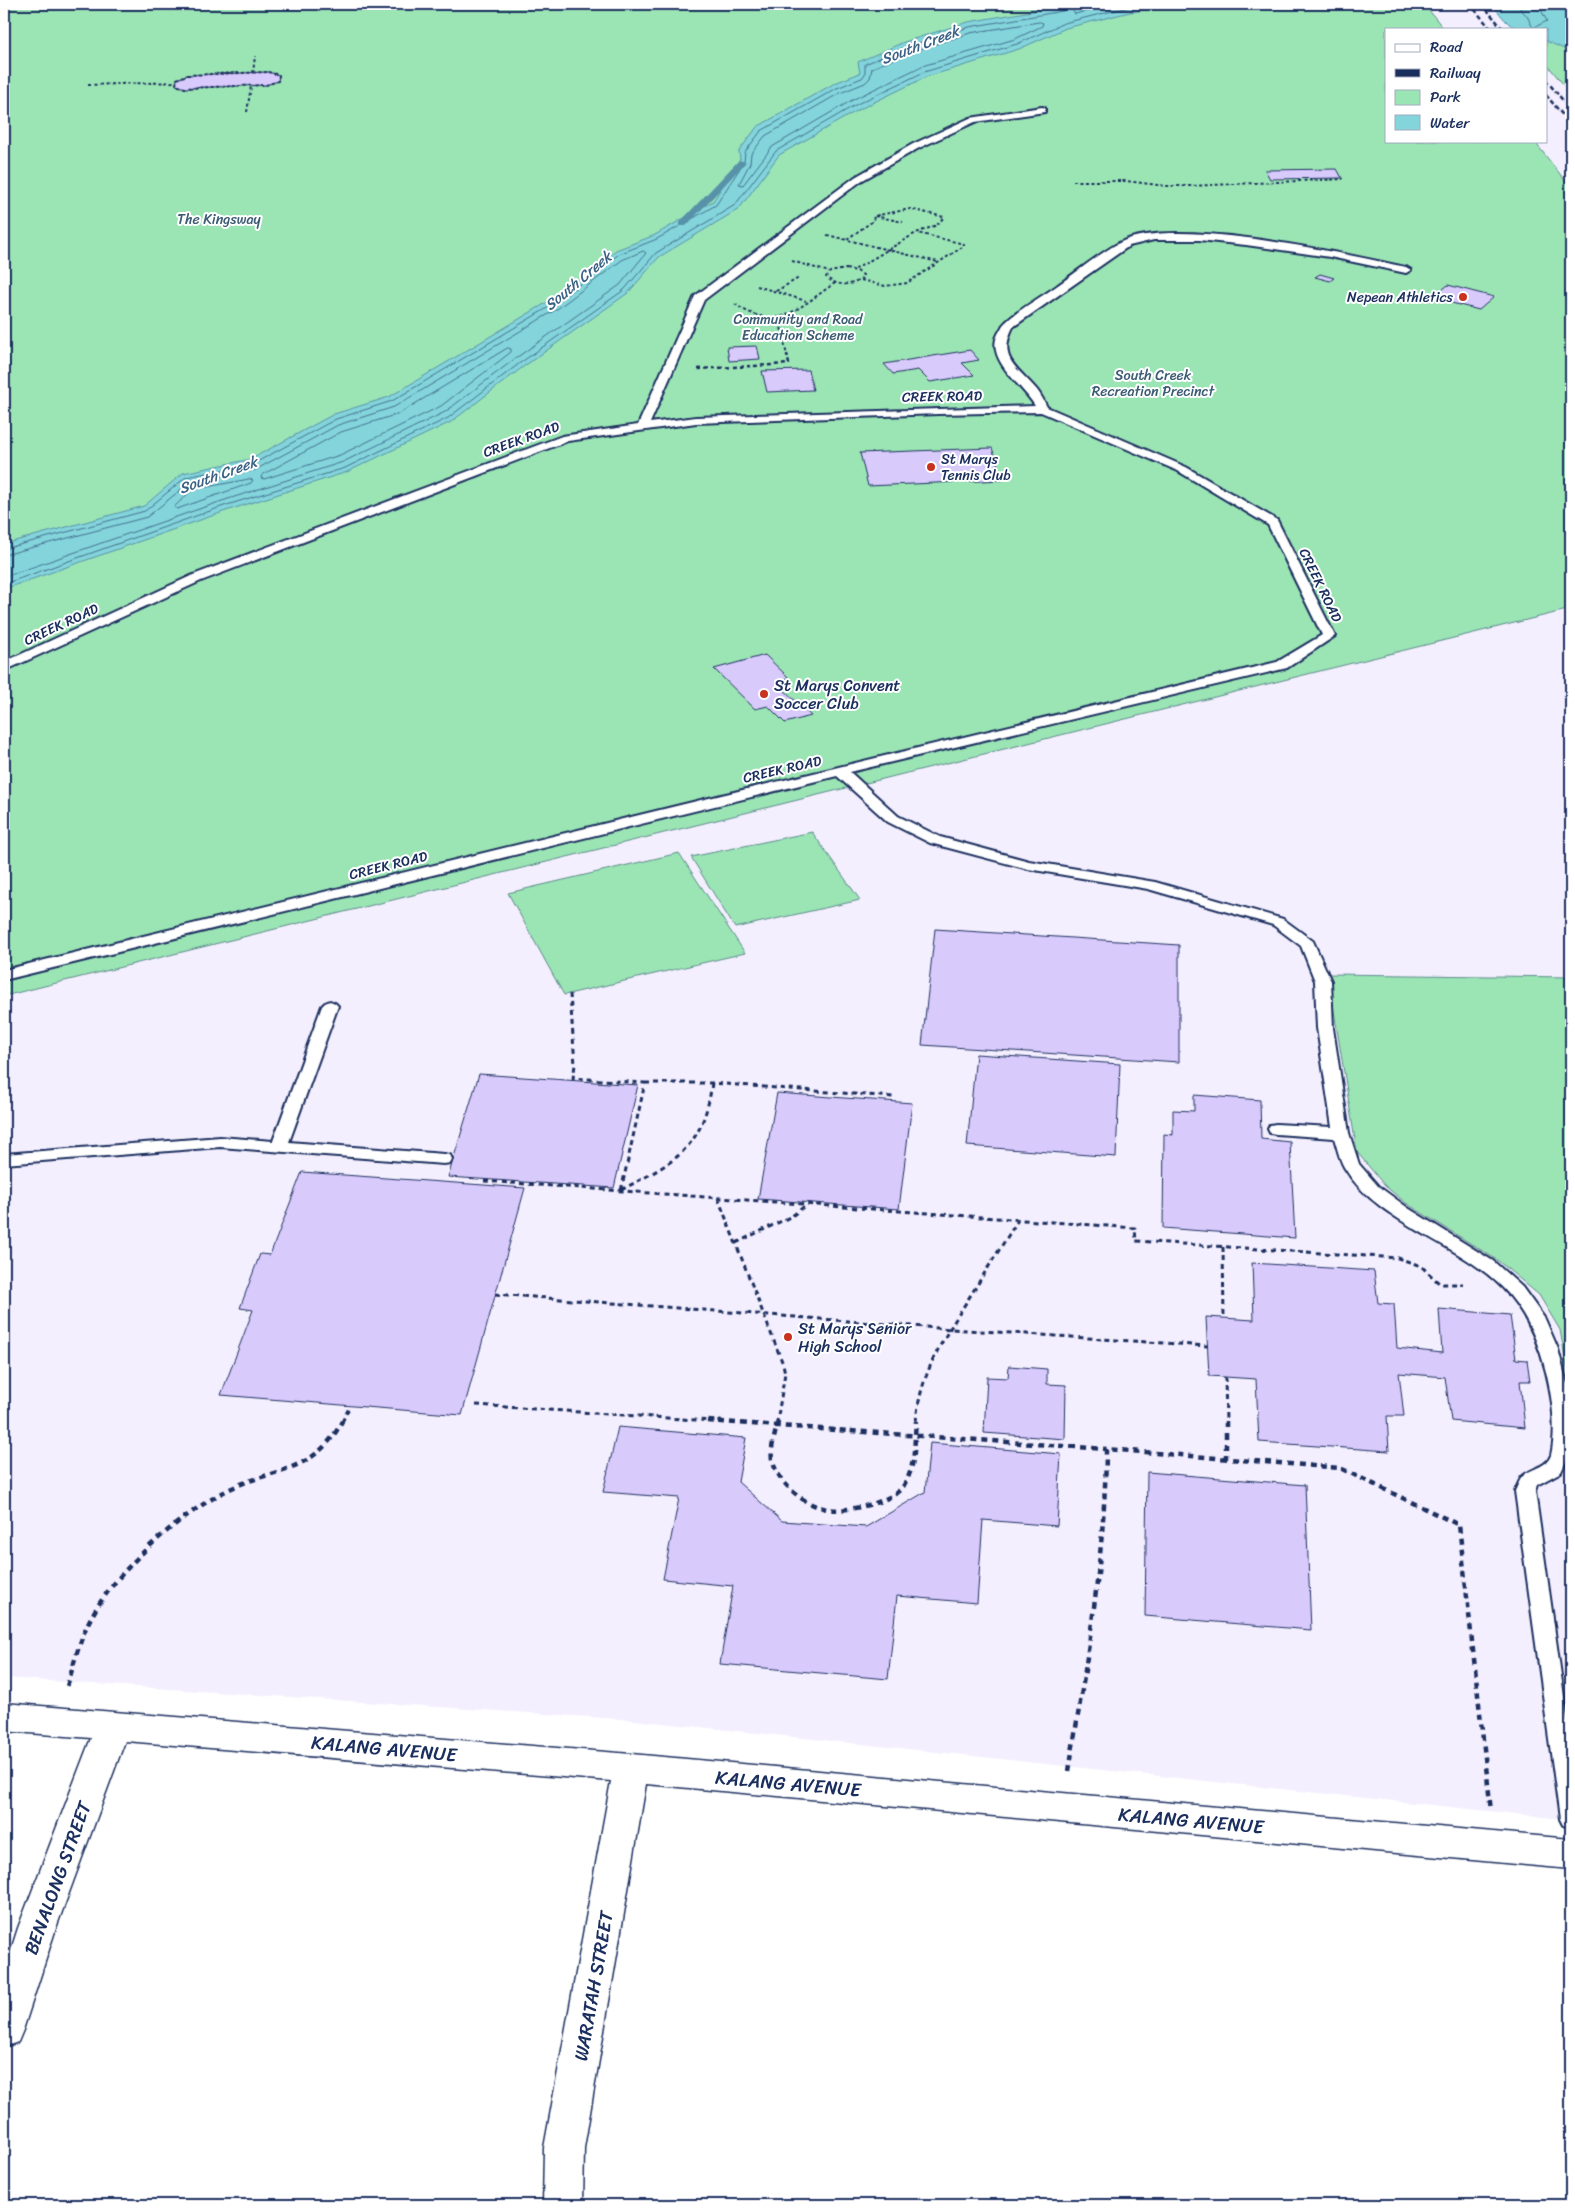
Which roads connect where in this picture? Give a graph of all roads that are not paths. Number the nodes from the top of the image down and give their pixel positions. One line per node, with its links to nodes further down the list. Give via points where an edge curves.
1 (1042, 110): 4 (lane, via 973,120 916,146 858,179 699,298)
2 (1406, 270): 3 (lane, via 1330,254 1199,237 1154,237 1125,244 1008,325 1001,340 1002,356)
3 (1044, 409): 4 (lane, CREEK ROAD, via 696,420); 6 (lane, CREEK ROAD, via 1182,470 1273,523 1329,636 1282,665)
4 (644, 427): 5 (lane, CREEK ROAD, via 566,438 197,578)
5 (4, 667)
6 (840, 771): 7 (lane, CREEK ROAD); 10 (lane, via 893,819 935,840 1028,864 1150,885 1278,922 1308,944 1323,981 1326,1028)
7 (4, 975)
8 (330, 1006): 11 (lane)
9 (1276, 1129): 10 (lane)
10 (1341, 1133): 17 (lane, via 1350,1165 1372,1190 1448,1239 1516,1291 1536,1319 1549,1349 1558,1384 1562,1428 1560,1455 1554,1467 1529,1481 1525,1491)
11 (279, 1146): 12 (lane, via 220,1142); 13 (lane)
12 (4, 1159)
13 (444, 1159)
14 (4, 1717): 15 (street, KALANG AVENUE)
15 (113, 1726): 16 (street, KALANG AVENUE); 19 (street, BENALONG STREET)
16 (630, 1768): 18 (street, KALANG AVENUE); 20 (street, WARATAH STREET, via 564,2148)
17 (1571, 1819)
18 (1571, 1854)
19 (4, 2030)
20 (563, 2205)

